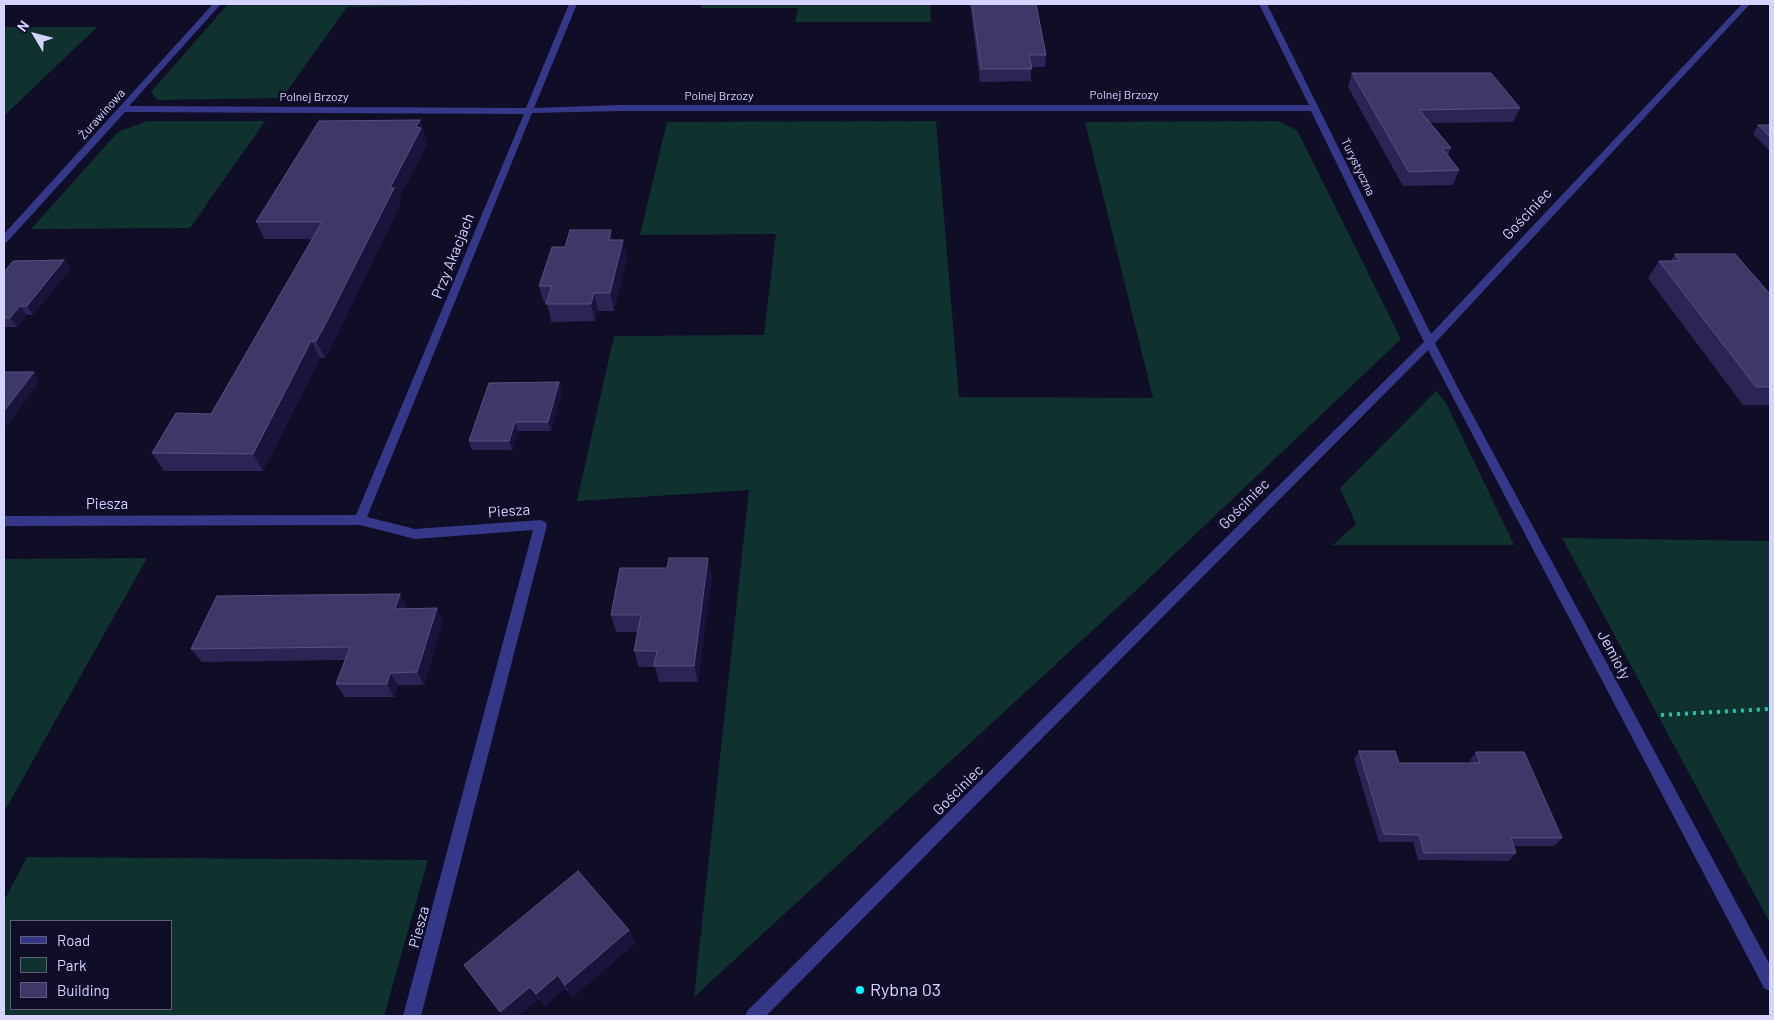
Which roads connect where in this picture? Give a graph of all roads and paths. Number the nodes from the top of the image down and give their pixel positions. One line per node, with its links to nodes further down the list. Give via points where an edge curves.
1 (217, 4): 6 (street, Żurawinowa)
2 (573, 4): 7 (street, Przy Akacjach)
3 (1263, 4): 5 (street, Turystyczna)
4 (1746, 4): 9 (street, Gościniec)
5 (1315, 108): 7 (street, Polnej Brzozy, via 620,108); 9 (street, Turystyczna)
6 (124, 109): 7 (street, Polnej Brzozy); 8 (street, Żurawinowa)
7 (530, 111): 10 (street, Przy Akacjach)
8 (4, 240)
9 (1429, 342): 13 (street, Jemioły); 16 (street, Gościniec)
10 (360, 520): 11 (street, Piesza); 15 (street, Piesza, via 415,534 541,526)
11 (4, 521)
12 (1770, 709): 13 (path)
13 (1629, 717): 14 (street, Jemioły)
14 (1770, 982)
15 (412, 1016)
16 (754, 1016)

